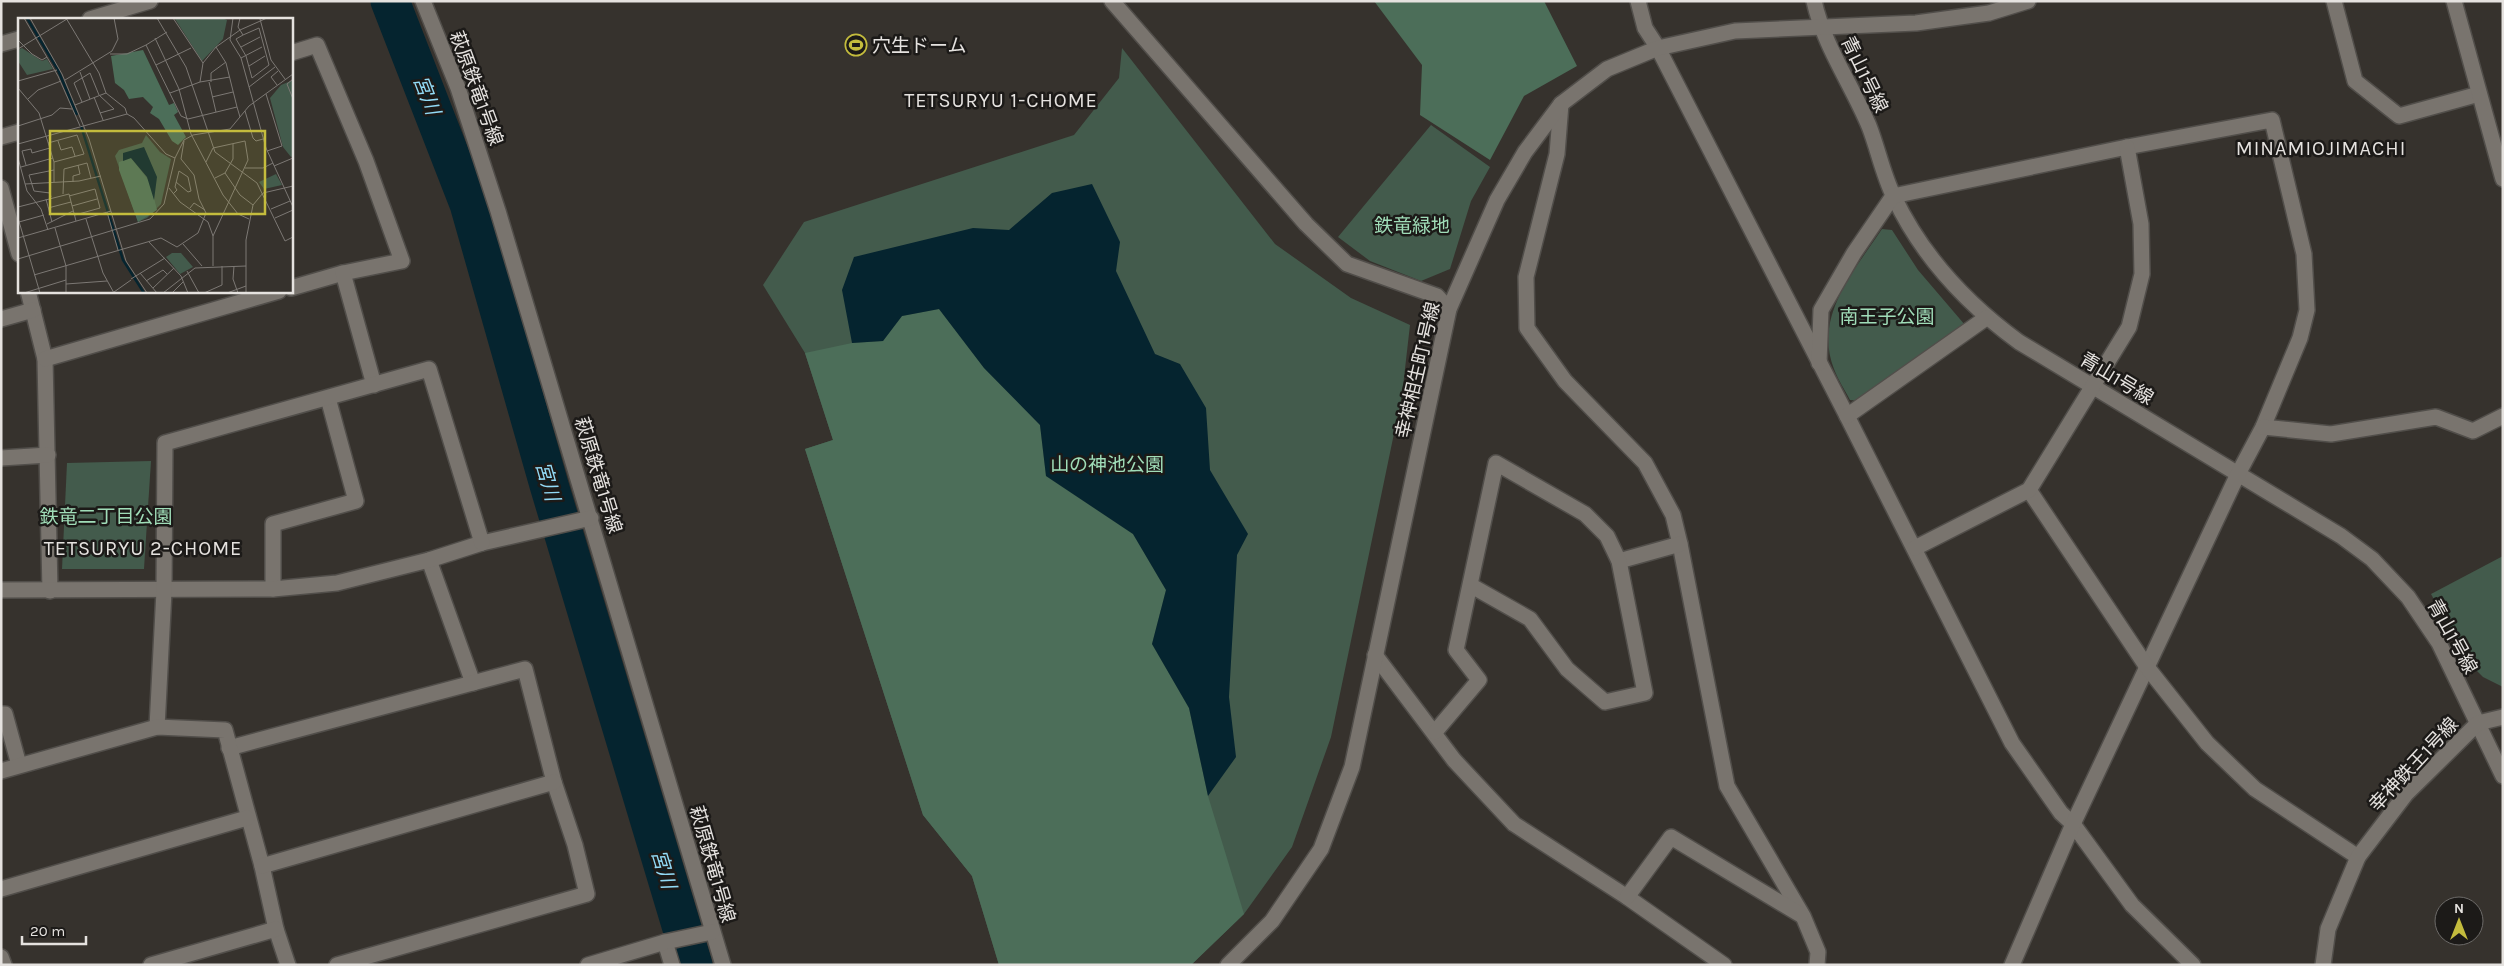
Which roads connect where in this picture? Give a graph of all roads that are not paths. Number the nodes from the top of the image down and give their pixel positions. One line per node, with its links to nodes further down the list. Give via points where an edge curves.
1 (150, 1): 9 (street)
2 (423, 1): 44 (street, 萩原鉄竜1号線, via 468,116)
3 (1112, 1): 28 (street, via 1306,224 1347,264 1437,296)
4 (1638, 1): 13 (street, via 1644,28)
5 (1814, 1): 10 (street, 青山1号線)
6 (2028, 1): 10 (street, 幸神相生町1号線, via 1989,13 1916,23)
7 (2334, 1): 15 (street, via 2355,81 2399,116)
8 (2454, 1): 15 (street)
9 (93, 18)
10 (1819, 26): 13 (street, 幸神相生町1号線, via 1735,32); 22 (street, 青山1号線, via 1869,125)
11 (18, 39): 12 (street)
12 (1, 44)
13 (1658, 48): 16 (street, 幸神相生町1号線, via 1607,69); 33 (street)
14 (292, 53): 24 (street, via 317,45 366,161 402,261)
15 (2479, 94): 20 (street)
16 (1561, 104): 28 (street, 幸神相生町1号線, via 1525,152 1497,200); 46 (street, via 1557,154 1526,277 1527,328 1565,381 1644,463 1673,515)
17 (18, 132): 18 (street)
18 (1, 137)
19 (2127, 147): 22 (street); 35 (street, via 2141,224 2142,274 2130,327); 39 (street, via 2272,120 2304,254 2307,310 2300,338)
20 (2503, 179)
21 (2, 192): 23 (street)
22 (1894, 196): 30 (street, 青山1号線, via 1923,248); 33 (street, via 1854,253 1820,310)
23 (18, 250)
24 (343, 273): 25 (street); 34 (street)
25 (292, 288)
26 (28, 292): 29 (street)
27 (276, 292): 32 (street)
28 (1449, 309): 55 (street, 幸神相生町1号線)
29 (33, 310): 31 (street); 32 (street)
30 (1986, 318): 35 (street, 青山1号線, via 2019,342); 37 (street)
31 (1, 319)
32 (45, 359): 40 (street)
33 (1819, 363): 37 (street)
34 (374, 385): 36 (street); 45 (street, via 429,369)
35 (2095, 387): 42 (street, 青山1号線); 43 (street)
36 (328, 398): 51 (street, via 356,501 273,524); 54 (street, via 165,443)
37 (1847, 416): 47 (street)
38 (2503, 416): 39 (street, via 2473,432 2436,417 2331,434)
39 (2263, 427): 42 (street)
40 (48, 455): 41 (street); 53 (street)
41 (1, 458)
42 (2238, 474): 56 (street); 60 (street, 青山1号線, via 2341,536 2378,566 2408,598 2439,643)
43 (2029, 490): 47 (street); 56 (street)
44 (586, 519): 45 (street); 76 (street, 萩原鉄竜1号線)
45 (482, 543): 48 (street)
46 (1680, 544): 49 (street); 74 (street, via 1727,786)
47 (1915, 548): 69 (street, via 2012,743 2061,813)
48 (429, 560): 51 (street, via 337,583); 57 (street)
49 (1619, 561): 50 (street, via 1607,536 1585,514 1496,463); 50 (street, via 1645,693 1605,702 1566,669 1530,619)
50 (1470, 585): 62 (street, via 1456,650 1479,680)
51 (273, 589): 54 (street)
52 (1, 590): 53 (street)
53 (50, 591): 54 (street)
54 (164, 591): 61 (street)
55 (1375, 655): 62 (street); 86 (street, 幸神相生町1号線, via 1352,767 1320,849 1272,921)
56 (2147, 667): 69 (street); 70 (street, via 2207,743 2255,789)
57 (473, 683): 63 (street); 67 (street, via 525,669)
58 (1, 714): 64 (street, via 5,714)
59 (2503, 716): 60 (street, 幸神鉄王1号線)
60 (2478, 724): 66 (street, 青山1号線); 70 (street, 幸神鉄王1号線, via 2406,794)
61 (157, 727): 63 (street, via 225,730); 64 (street)
62 (1434, 732): 73 (street, via 1454,760 1514,824)
63 (229, 748): 68 (street)
64 (19, 765): 65 (street)
65 (1, 771)
66 (2503, 776)
67 (554, 782): 71 (street); 82 (street, via 587,894)
68 (247, 818): 71 (street); 72 (street)
69 (2073, 824): 89 (street); 90 (street, via 2132,905)
70 (2358, 857): 91 (street, 幸神鉄王1号線, via 2328,930)
71 (262, 866): 75 (street)
72 (1, 889)
73 (1627, 897): 74 (street, via 1671,837); 87 (street)
74 (1802, 916): 88 (street, via 1818,952)
75 (276, 929): 80 (street); 81 (street)
76 (707, 933): 77 (street); 85 (street, 萩原鉄竜1号線)
77 (670, 941): 83 (street); 84 (street)
78 (1, 957): 79 (street)
79 (4, 965)
80 (152, 965)
81 (288, 965)
82 (337, 965)
83 (588, 965)
84 (672, 965)
85 (722, 965)
86 (1228, 965)
87 (1724, 965)
88 (1817, 965)
89 (2012, 965)
90 (2193, 965)
91 (2323, 965)

